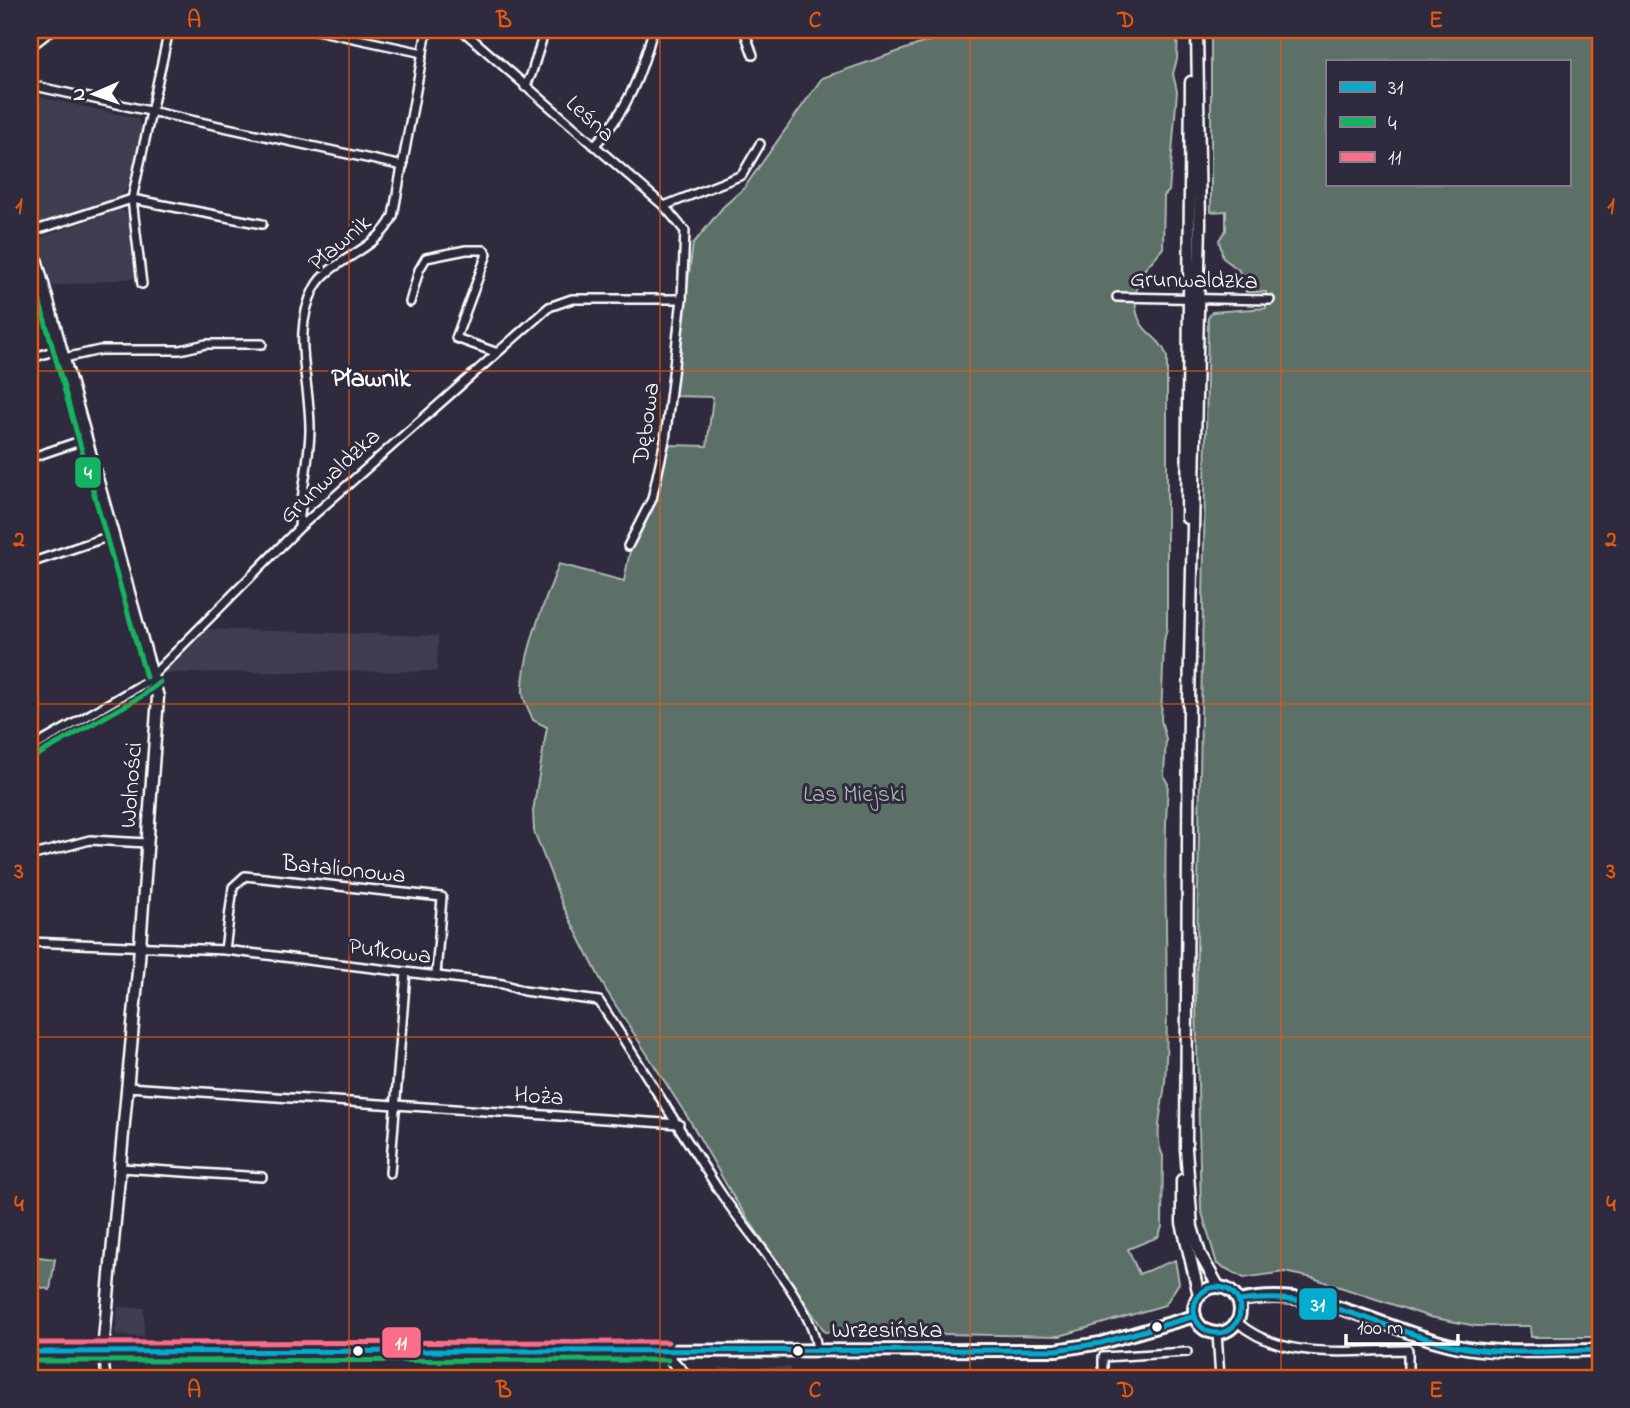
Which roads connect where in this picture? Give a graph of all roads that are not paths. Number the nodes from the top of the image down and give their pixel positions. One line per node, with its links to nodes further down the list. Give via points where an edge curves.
1 (52, 30): 10 (street)
2 (169, 30): 15 (street)
3 (316, 30): 11 (street)
4 (427, 30): 11 (street, Pławnik)
5 (462, 30): 14 (street, Leśna)
6 (545, 30): 14 (street)
7 (653, 30): 17 (street, via 633,95)
8 (744, 30): 12 (street)
9 (1196, 30): 27 (main road)
10 (30, 47)
11 (423, 53): 18 (street, Pławnik)
12 (753, 55)
13 (30, 85): 15 (street)
14 (525, 87): 17 (street, Leśna)
15 (152, 111): 18 (street); 19 (street)
16 (761, 144): 20 (street, via 742,175)
17 (594, 146): 20 (street, Leśna)
18 (403, 166): 37 (street, Pławnik, via 388,227 324,277 313,292 301,349 310,427)
19 (132, 199): 21 (street); 22 (street); 25 (street)
20 (664, 206): 23 (street, Leśna, via 685,230)
21 (262, 223)
22 (30, 235): 24 (main road, Wolności)
23 (687, 240): 28 (street, Dębowa)
24 (33, 262): 33 (main road, Wolności)
25 (142, 284)
26 (1117, 297): 27 (street, Grunwaldzka)
27 (1193, 298): 29 (street, Grunwaldzka); 53 (main road)
28 (682, 299): 32 (street, Grunwaldzka, via 560,302); 39 (street, Dębowa, via 652,499)
29 (1270, 300)
30 (410, 302): 32 (street, via 426,258 484,250 487,254 456,338)
31 (262, 344): 33 (street)
32 (495, 352): 37 (street, Grunwaldzka)
33 (63, 353): 34 (street); 35 (main road, Wolności)
34 (30, 359)
35 (86, 439): 36 (street); 38 (main road, Wolności)
36 (30, 457)
37 (299, 528): 41 (street, Grunwaldzka)
38 (113, 535): 40 (street); 41 (main road, Wolności)
39 (628, 546)
40 (30, 563)
41 (154, 675): 42 (street, Grunwaldzka); 43 (main road, Wolności, via 158,705)
42 (30, 749)
43 (147, 843): 44 (street, via 90,841); 46 (main road, Wolności)
44 (30, 856)
45 (30, 942): 46 (street, Pułkowa)
46 (140, 944): 47 (street, Pułkowa); 50 (main road, Wolności)
47 (225, 950): 48 (street, Pułkowa); 49 (street, Batalionowa, via 233,887 239,878 442,897)
48 (407, 972): 49 (street, Pułkowa); 51 (street)
49 (436, 975): 52 (street, Pułkowa, via 599,1001)
50 (128, 1087): 51 (street, Hoża); 54 (main road, Wolności)
51 (395, 1105): 52 (street, Hoża); 55 (street)
52 (679, 1124): 66 (street, via 719,1191 798,1300 815,1333)
53 (1186, 1149): 57 (main road, via 1192,1227 1200,1254); 58 (main road, via 1182,1223)
54 (121, 1168): 56 (street); 64 (main road, Wolności)
55 (390, 1172)
56 (262, 1177)
57 (1218, 1286): 58 (main road); 59 (main road, via 1227,1288)
58 (1199, 1294): 60 (main road)
59 (1239, 1301): 61 (main road); 63 (main road, via 1287,1295 1322,1302 1441,1342 1484,1350)
60 (1195, 1315): 62 (main road, via 1203,1328); 66 (main road, Wrzesińska, via 1101,1343 1056,1350)
61 (1237, 1322): 62 (main road); 73 (street, via 1248,1332 1288,1349 1408,1350)
62 (1217, 1333): 72 (street)
63 (1600, 1350)
64 (103, 1351): 65 (main road, Wrzesińska); 67 (main road, Wrzesińska); 69 (street)
65 (668, 1351): 66 (main road, Wrzesińska); 70 (main road)
66 (817, 1351)
67 (30, 1352)
68 (1187, 1352): 71 (street, via 1103,1357)
69 (106, 1378)
70 (688, 1378)
71 (1102, 1378)
72 (1220, 1378)
73 (1408, 1378)

